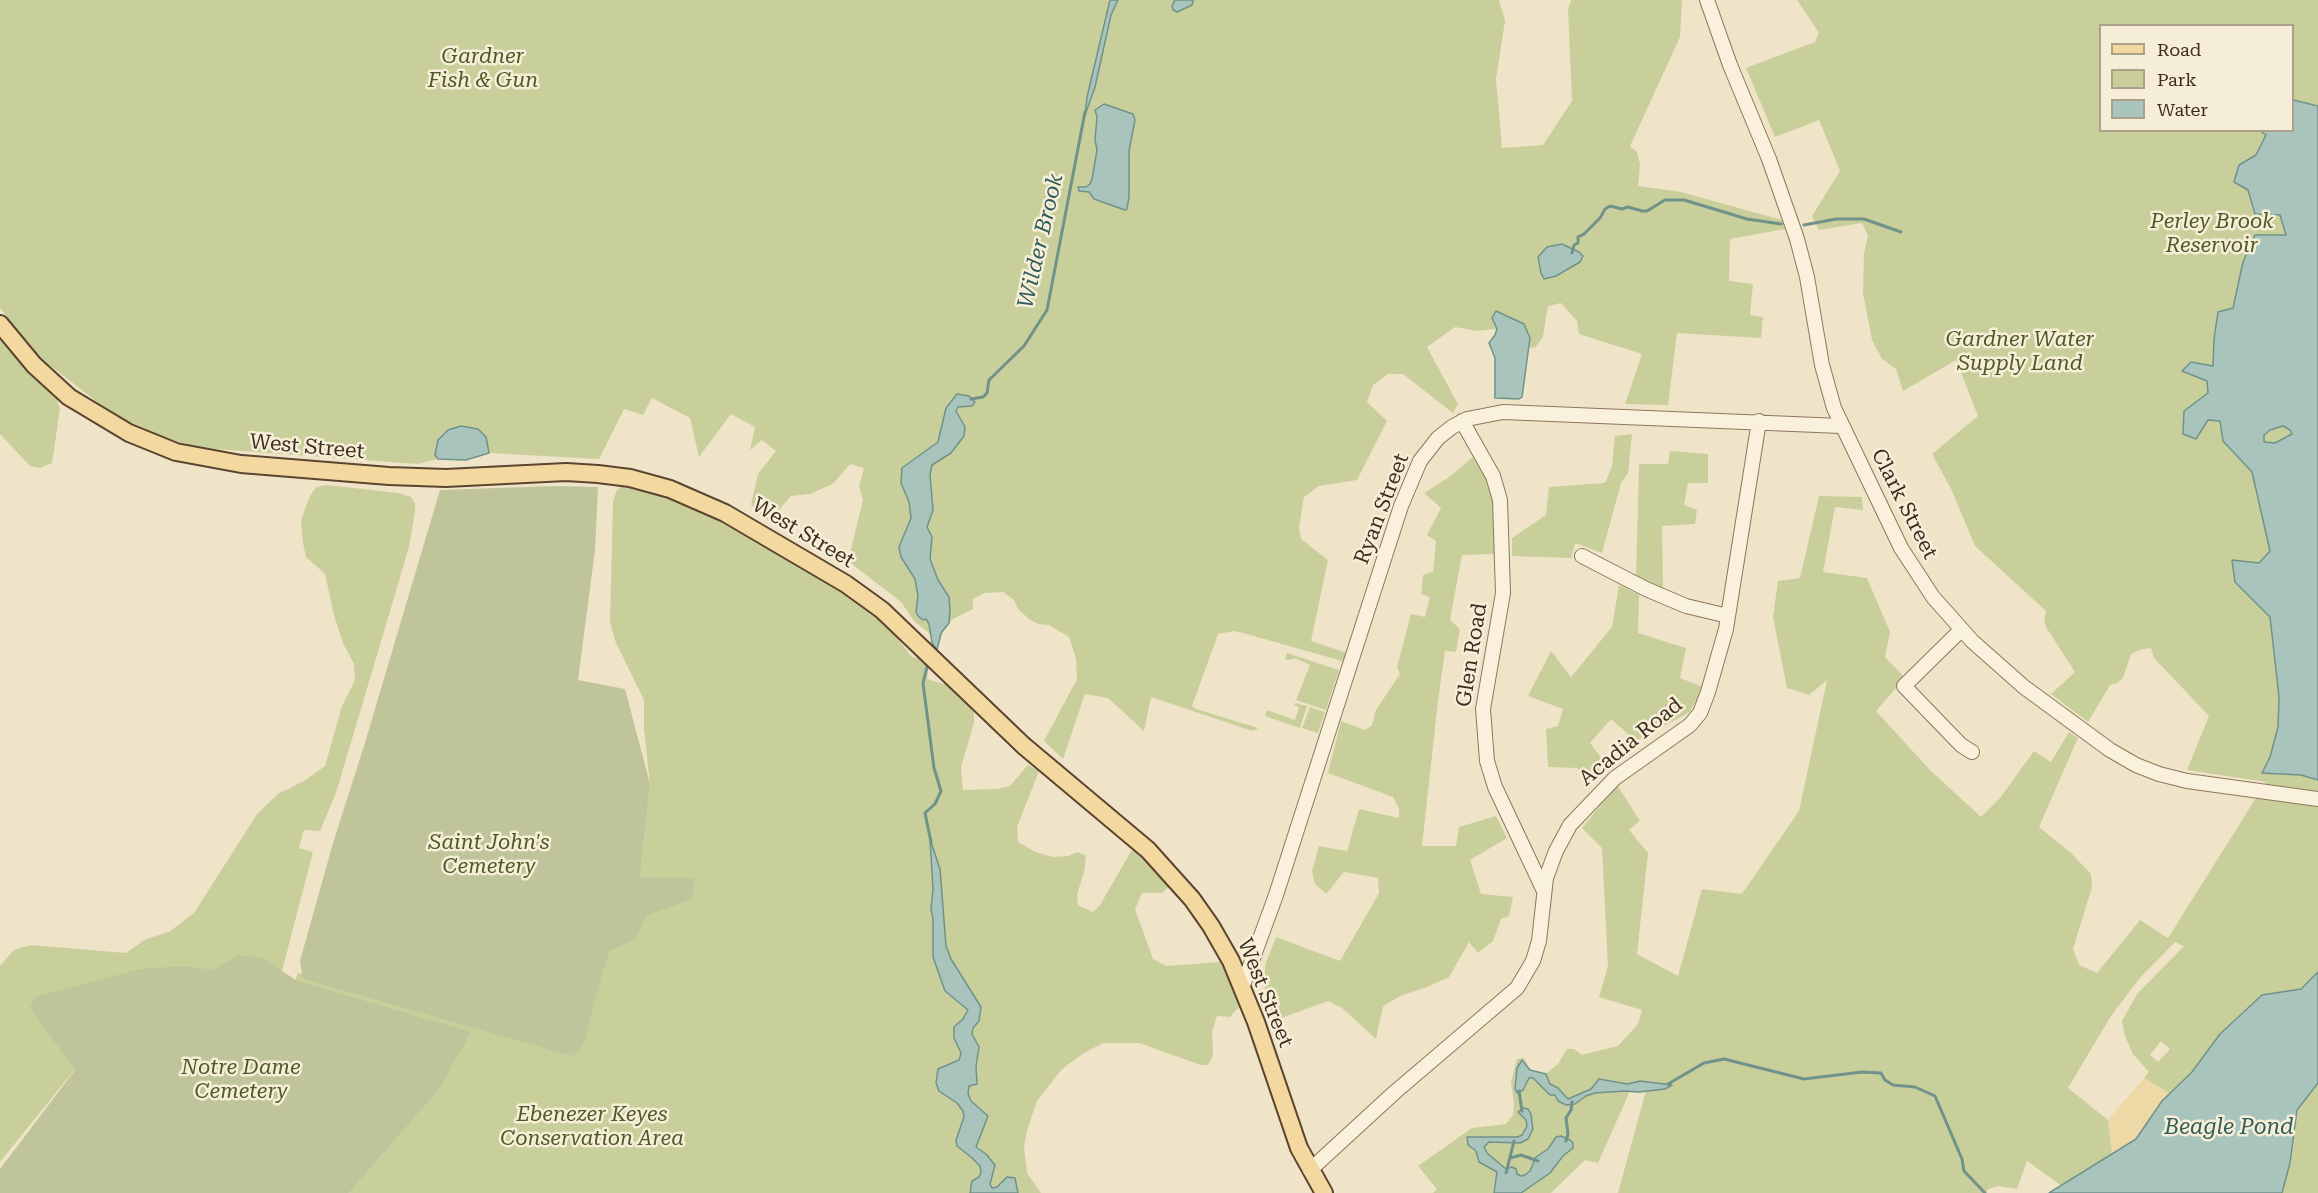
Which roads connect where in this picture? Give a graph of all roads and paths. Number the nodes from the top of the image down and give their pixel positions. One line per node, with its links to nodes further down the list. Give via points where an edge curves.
1 (1707, 0): 5 (street, Clark Street, via 1797,239 1824,373)
2 (0, 324): 12 (main road, West Street, via 34,365 69,397 129,433 186,454 241,464 389,476 588,473 661,486 725,513 846,584 882,610 1024,747 1165,867 1211,926)
3 (1462, 421): 4 (street, Ryan Street, via 1503,412); 11 (street, Glen Road, via 1493,476 1500,500 1503,592 1484,704 1487,761 1499,797); 12 (street, Ryan Street, via 1432,445 1407,489 1276,895)
4 (1759, 421): 5 (street, Ryan Street); 7 (street, Acadia Road)
5 (1841, 426): 8 (street, Clark Street, via 1906,558)
6 (1582, 556): 7 (street, via 1686,606)
7 (1728, 616): 11 (street, Acadia Road, via 1700,713 1690,725 1623,771 1582,810 1560,842)
8 (1961, 630): 9 (street, via 1904,686); 10 (street, Clark Street, via 2032,693 2136,765 2187,781)
9 (1972, 752)
10 (2318, 799)
11 (1544, 891): 13 (street, Acadia Road, via 1535,954 1522,982)
12 (1242, 987): 13 (main road, West Street, via 1287,1119)
13 (1310, 1170): 14 (main road, West Street)
14 (1324, 1193)

